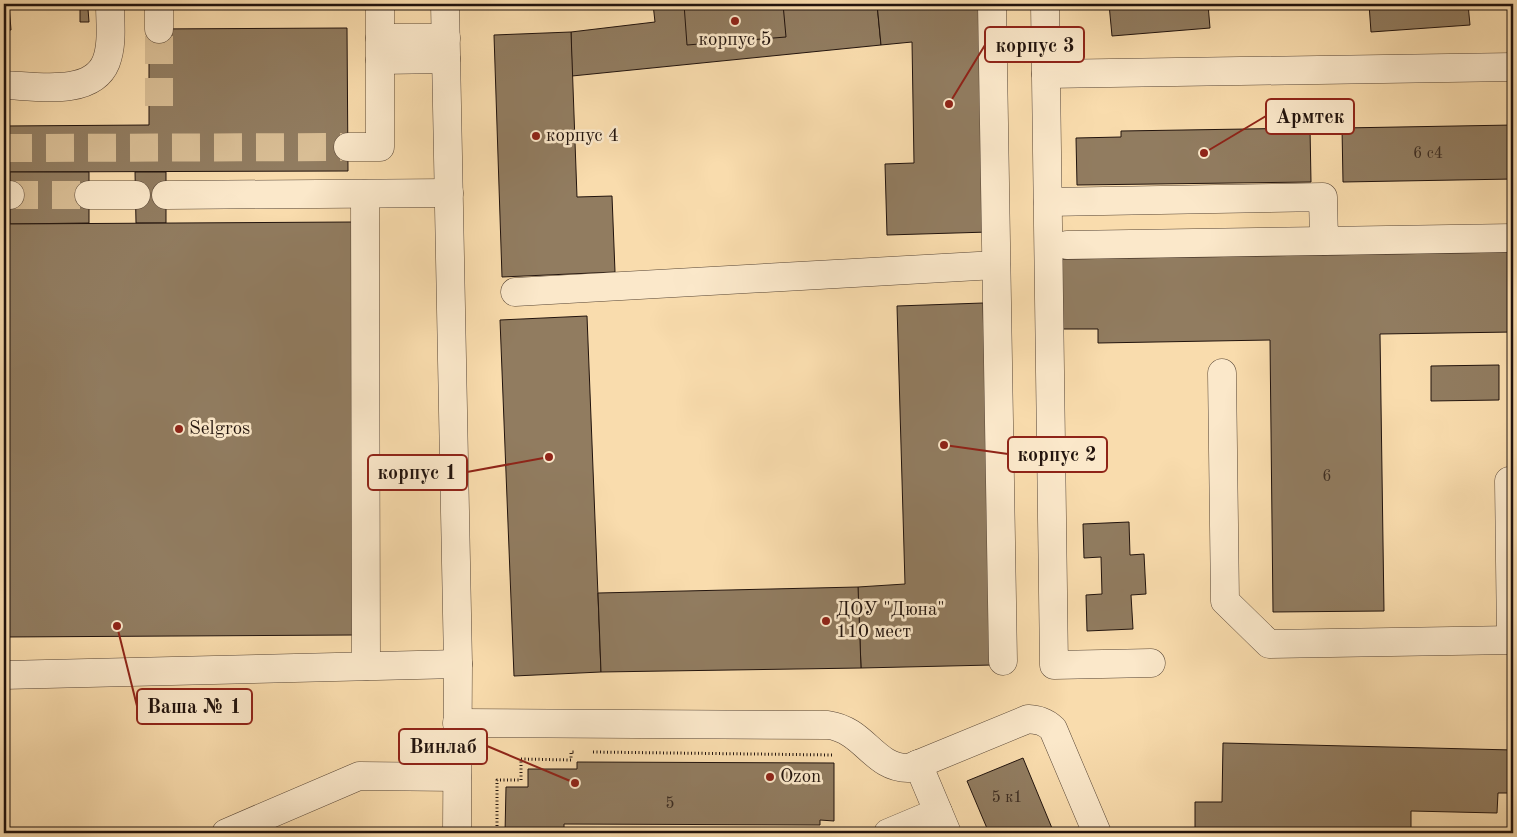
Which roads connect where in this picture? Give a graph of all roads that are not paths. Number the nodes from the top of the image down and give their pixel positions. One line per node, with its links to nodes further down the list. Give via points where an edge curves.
1 (110, 4): 10 (street, via 107,60 99,75 74,86)
2 (380, 4): 7 (street)
3 (446, 4): 6 (street)
4 (992, 4): 21 (street)
5 (1045, 4): 9 (street)
6 (446, 48): 7 (street); 12 (street)
7 (380, 49): 11 (street, via 380,147)
8 (1513, 67): 9 (street)
9 (1046, 74): 17 (street)
10 (4, 85)
11 (348, 147)
12 (449, 193): 13 (street); 28 (street)
13 (364, 194): 16 (street); 29 (street)
14 (89, 195): 15 (street)
15 (136, 195)
16 (166, 195)
17 (1048, 202): 19 (street, via 1323,197); 27 (street, via 1054,665)
18 (1513, 238): 19 (street)
19 (1324, 241): 20 (street)
20 (1067, 245)
21 (996, 265): 22 (street); 26 (street)
22 (515, 292)
23 (1222, 373): 25 (street, via 1225,601 1269,644)
24 (1509, 481): 25 (street)
25 (1512, 640)
26 (1002, 661)
27 (1151, 663)
28 (458, 664): 29 (street); 31 (street)
29 (366, 666): 30 (street)
30 (4, 675)
31 (457, 723): 32 (street, via 828,725 842,727 854,734 896,768); 33 (street)
32 (918, 764): 34 (street); 38 (street, via 1028,719 1047,723 1053,729)
33 (457, 777): 35 (street, via 359,776); 36 (street)
34 (942, 823): 37 (street)
35 (226, 833)
36 (457, 833)
37 (888, 833)
38 (1097, 833)

